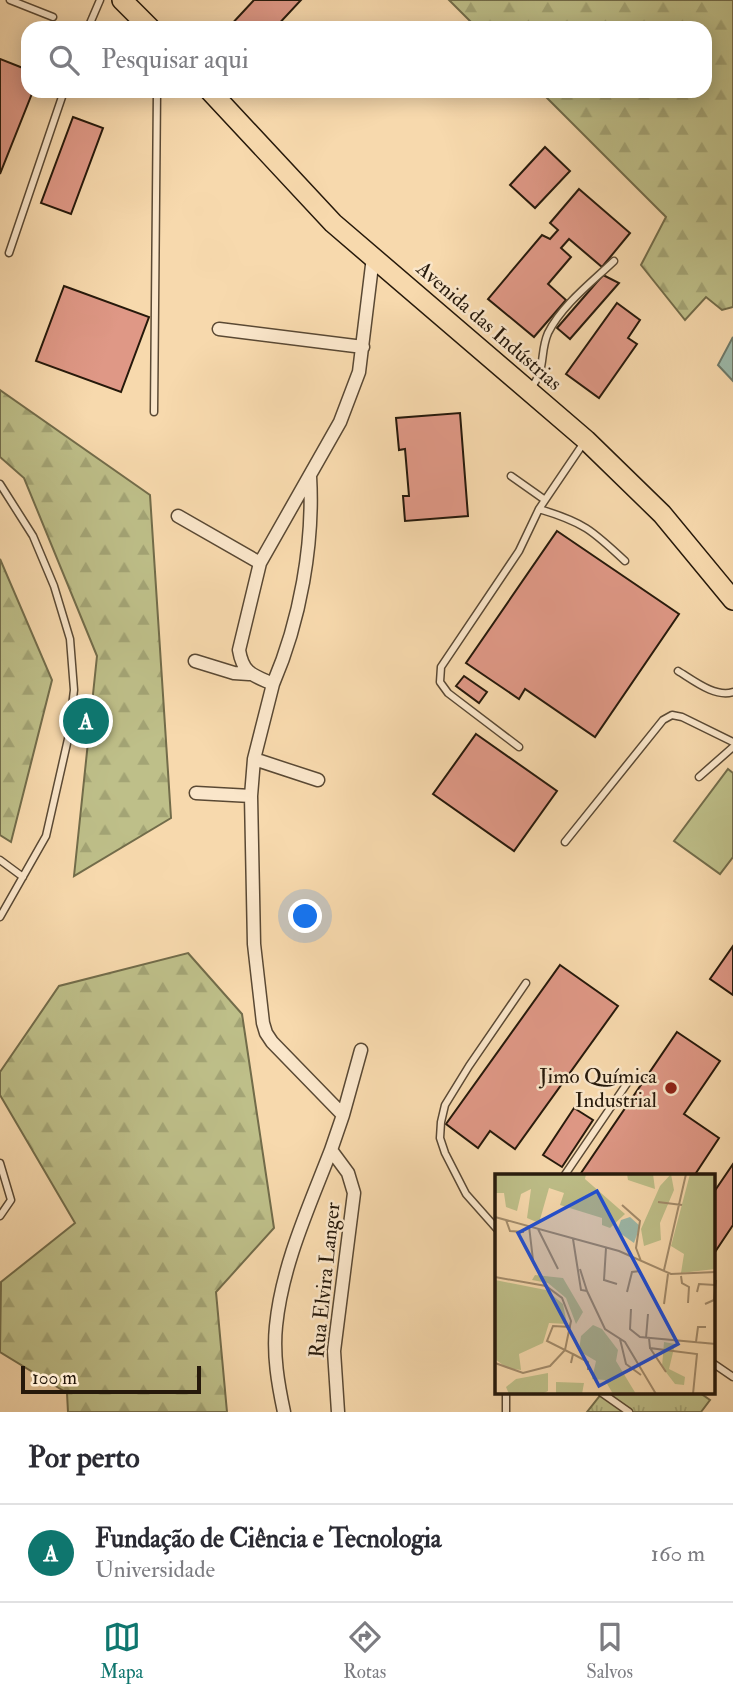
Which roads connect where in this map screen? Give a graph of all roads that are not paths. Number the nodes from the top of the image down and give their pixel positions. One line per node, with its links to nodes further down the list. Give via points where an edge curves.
1 (10, 0): 4 (lane)
2 (100, 0): 5 (lane)
3 (122, 0): 6 (main road)
4 (52, 17)
5 (91, 21)
6 (143, 21)
7 (62, 98): 10 (lane)
8 (156, 98): 16 (lane)
9 (216, 98): 11 (main road, Avenida das Indústrias, via 333,223)
10 (9, 253)
11 (373, 257): 14 (street); 15 (main road, Avenida das Indústrias)
12 (614, 261): 15 (lane, via 550,330 539,378)
13 (219, 329): 14 (street)
14 (363, 347): 18 (street, via 359,372 340,422)
15 (529, 390): 17 (main road, Avenida das Indústrias)
16 (154, 412)
17 (586, 440): 21 (lane); 26 (main road, Avenida das Indústrias, via 662,514)
18 (310, 476): 25 (street); 30 (street, via 312,509 300,594 292,635)
19 (511, 476): 21 (lane)
20 (0, 484): 41 (lane, via 33,536 54,586 71,639 74,690 46,836)
21 (545, 500): 22 (lane)
22 (539, 509): 24 (lane, via 594,531); 33 (lane, via 519,551 441,667 440,682 448,693)
23 (178, 516): 25 (street)
24 (625, 561)
25 (260, 564): 29 (street, via 239,650)
26 (733, 600)
27 (195, 661): 29 (street)
28 (678, 671): 31 (lane, via 716,693)
29 (249, 674): 30 (street)
30 (273, 684): 34 (street)
31 (733, 692)
32 (733, 744): 35 (lane); 39 (lane, via 682,717 672,715 663,720)
33 (519, 747)
34 (254, 759): 36 (street); 38 (street)
35 (699, 777)
36 (318, 780)
37 (196, 793): 38 (street)
38 (251, 796): 46 (street, via 254,944 266,1033)
39 (565, 842)
40 (0, 860): 41 (lane)
41 (23, 877): 42 (lane)
42 (0, 917)
43 (526, 984): 51 (lane, via 469,1066 445,1105 441,1122 444,1153 466,1194)
44 (361, 1050): 46 (street)
45 (630, 1079): 49 (lane)
46 (342, 1115): 47 (street)
47 (331, 1150): 56 (street, via 301,1228 275,1327); 57 (street, Rua Elvira Langer, via 348,1173 354,1194 334,1351)
48 (0, 1163): 50 (lane, via 11,1200)
49 (565, 1174)
50 (0, 1216)
51 (495, 1227)
52 (716, 1365): 53 (lane)
53 (733, 1377)
54 (506, 1394): 58 (lane)
55 (603, 1394): 59 (lane)
56 (284, 1412)
57 (338, 1412)
58 (506, 1412)
59 (629, 1412)

